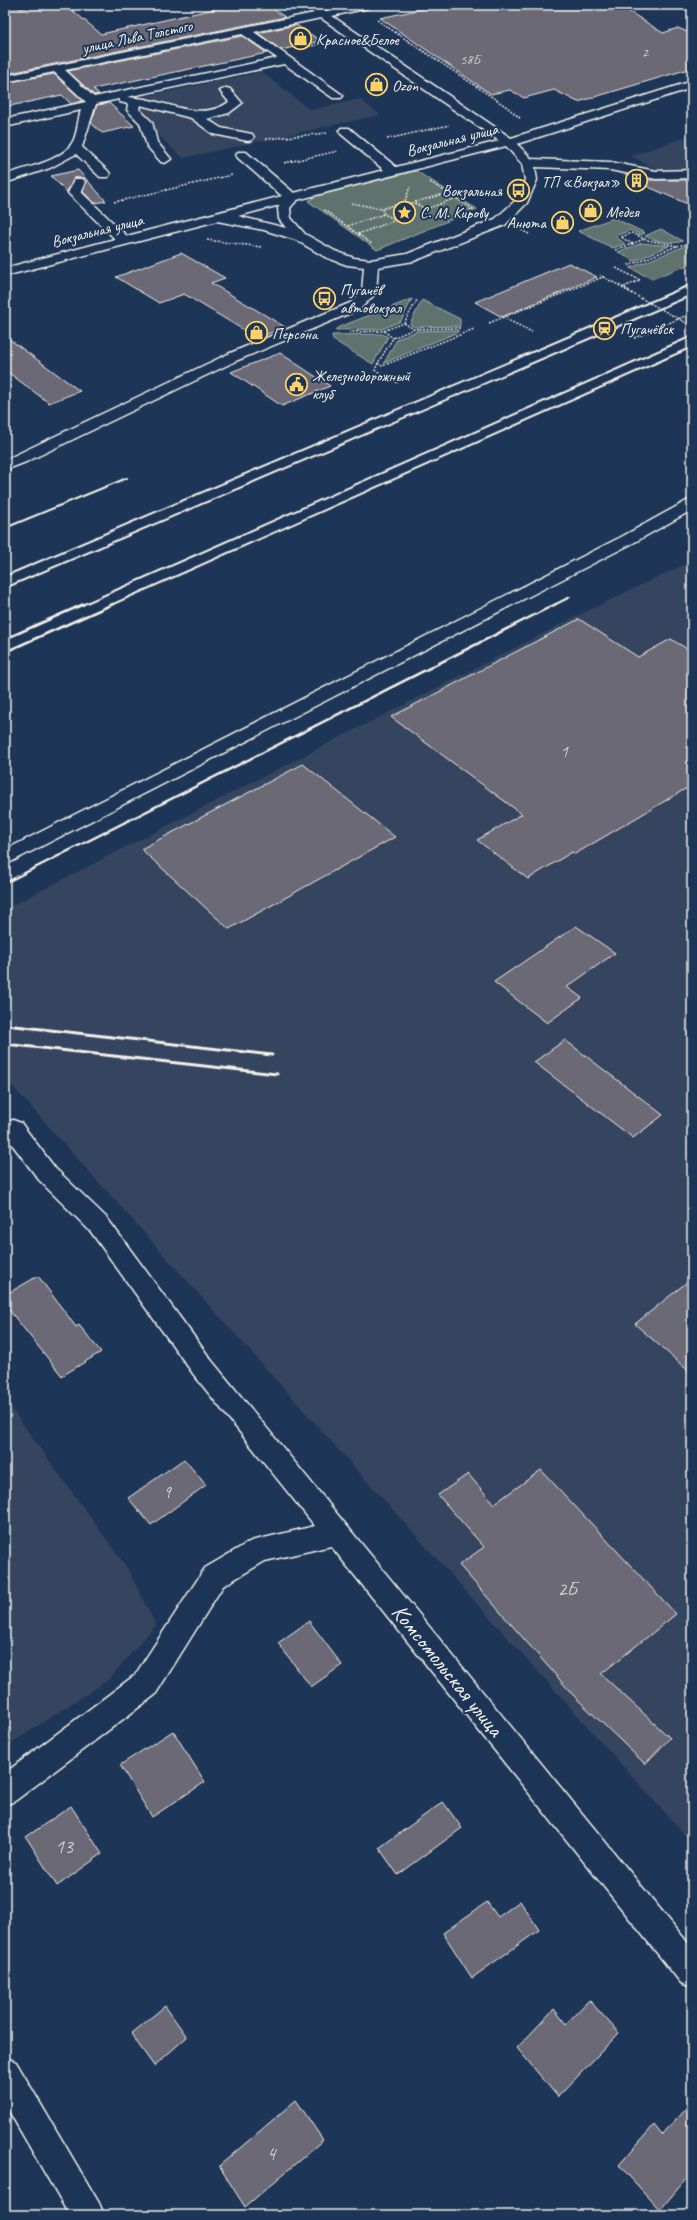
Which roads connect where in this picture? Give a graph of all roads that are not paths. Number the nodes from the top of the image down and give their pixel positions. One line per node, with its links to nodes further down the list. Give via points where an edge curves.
1 (309, 5): 3 (street)
2 (369, 5): 3 (street, улица Льва Толстого)
3 (323, 14): 4 (street, улица Льва Толстого); 18 (street)
4 (244, 30): 5 (street); 6 (street, улица Льва Толстого)
5 (285, 60): 10 (street); 11 (street)
6 (57, 69): 7 (street, улица Льва Толстого); 12 (street)
7 (5, 79)
8 (692, 84): 18 (street, Вокзальная улица, via 541,134)
9 (226, 91): 14 (street, via 236,103 229,108)
10 (336, 96)
11 (110, 97): 12 (street); 13 (street)
12 (91, 103): 15 (street); 19 (street)
13 (134, 103): 14 (street, via 146,102); 21 (street, via 133,110 146,122 151,143)
14 (196, 116): 17 (street, via 217,131)
15 (5, 123)
16 (345, 131): 23 (street)
17 (248, 137)
18 (509, 142): 22 (street); 23 (street, Вокзальная улица)
19 (76, 148): 24 (street); 26 (street, via 73,153 61,159)
20 (242, 155): 28 (street)
21 (164, 159)
22 (528, 162): 25 (street, via 610,166 656,175); 32 (street, via 531,180 521,203 500,222 435,250 409,258)
23 (394, 172): 28 (street, Вокзальная улица)
24 (104, 174)
25 (692, 174)
26 (5, 179)
27 (79, 182): 31 (street, via 74,193)
28 (292, 198): 29 (street, Вокзальная улица); 30 (street, via 284,208 285,219)
29 (217, 217): 30 (street, via 242,219); 31 (street, Вокзальная улица)
30 (300, 237): 32 (street, via 330,254 352,262)
31 (124, 241): 33 (street, Вокзальная улица)
32 (371, 264): 34 (street, via 369,293 355,306 233,357 21,460)
33 (5, 272)
34 (5, 465)
35 (692, 503): 36 (street, via 629,538)
36 (5, 858)
37 (13, 1129): 38 (street, Комсомольская улица, via 47,1174 99,1225 203,1368)
38 (337, 1533): 39 (street, via 260,1550 214,1577 145,1685); 40 (street, Комсомольская улица)
39 (5, 1791)
40 (692, 1972)
41 (5, 2073): 42 (street)
42 (87, 2215)

